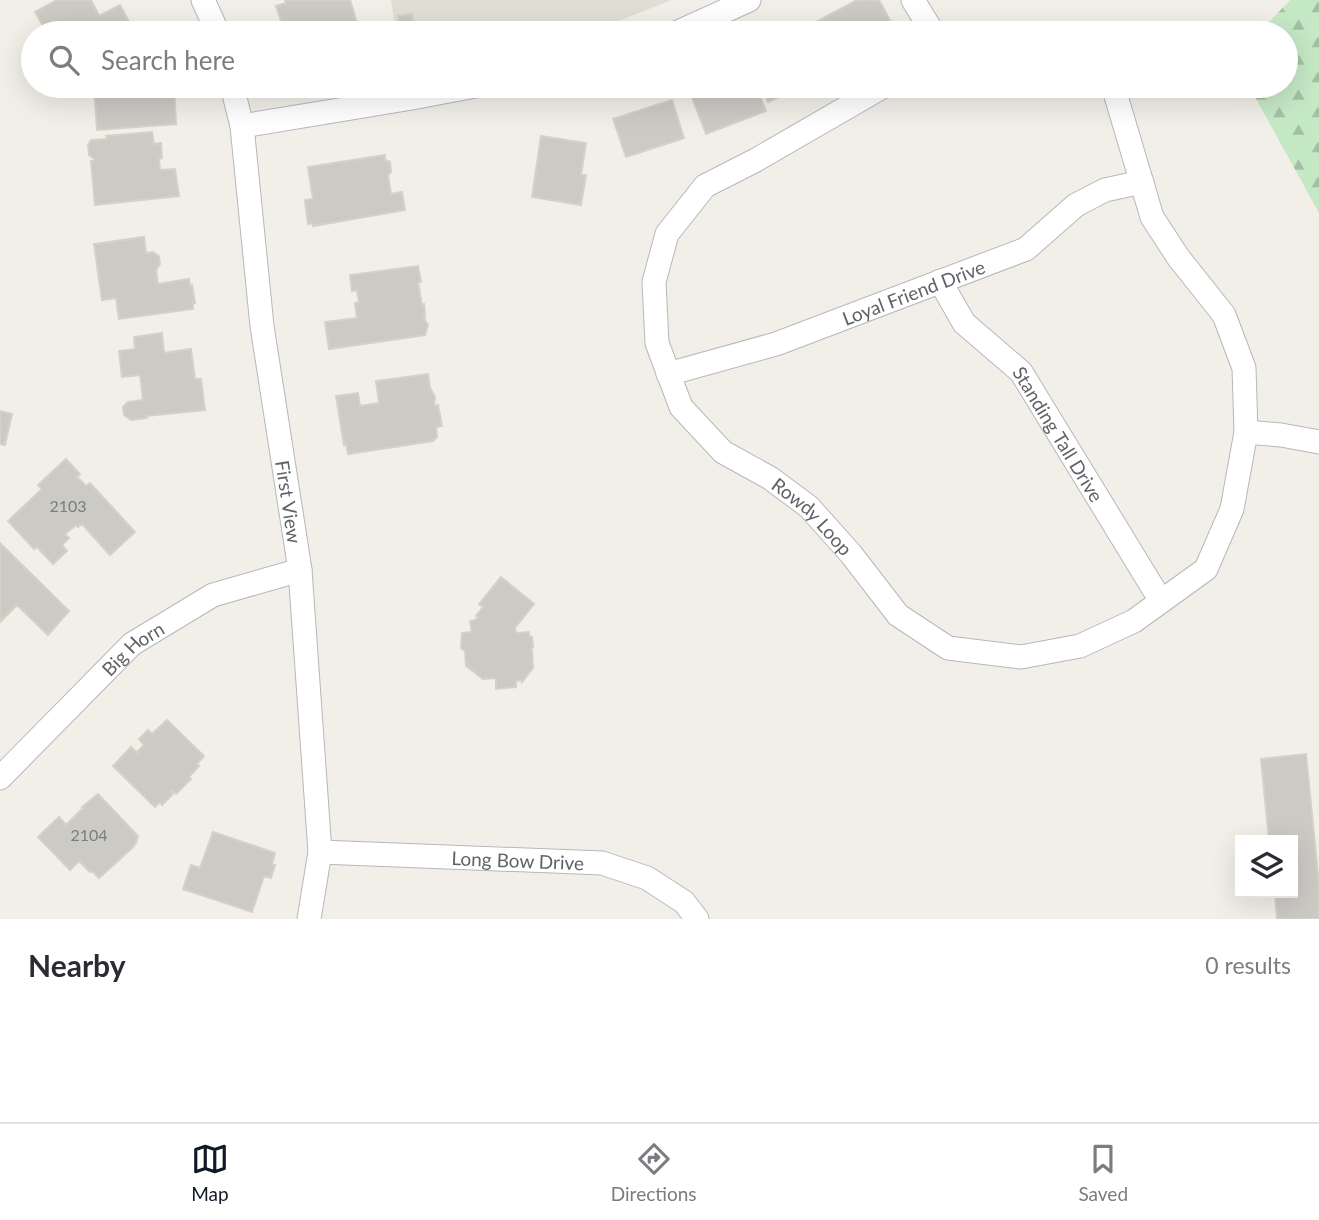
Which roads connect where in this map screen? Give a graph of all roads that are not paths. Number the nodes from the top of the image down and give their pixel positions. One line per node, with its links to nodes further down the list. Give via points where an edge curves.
1 (202, 0): 4 (street)
2 (749, 0): 5 (street)
3 (913, 0): 6 (street)
4 (212, 21)
5 (703, 21)
6 (926, 21)
7 (235, 98): 11 (street, First View)
8 (412, 98): 11 (street)
9 (863, 98): 14 (street, Rowdy Loop, via 705,186 667,234 654,282 657,343)
10 (1117, 98): 12 (street, Rowdy Loop)
11 (242, 126): 17 (street, First View, via 262,326)
12 (1142, 182): 13 (street, Loyal Friend Drive, via 1105,190 1076,205 1026,249); 15 (street, Rowdy Loop, via 1152,217 1224,316 1244,368)
13 (940, 281): 14 (street, Loyal Friend Drive, via 776,344); 18 (street, Standing Tall Drive, via 964,323 1021,372)
14 (668, 374): 18 (street, Rowdy Loop, via 681,407 723,452 809,507 898,615 948,648 1021,657 1080,646 1134,621)
15 (1246, 432): 16 (street); 18 (street, Rowdy Loop, via 1232,509 1206,569)
16 (1319, 442)
17 (300, 570): 19 (street, Big Horn, via 213,595 132,644); 20 (street, First View)
18 (1161, 601)
19 (0, 778)
20 (320, 852): 21 (street, First View); 22 (street, Long Bow Drive, via 602,863 648,878 684,902)
21 (309, 919)
22 (696, 919)

